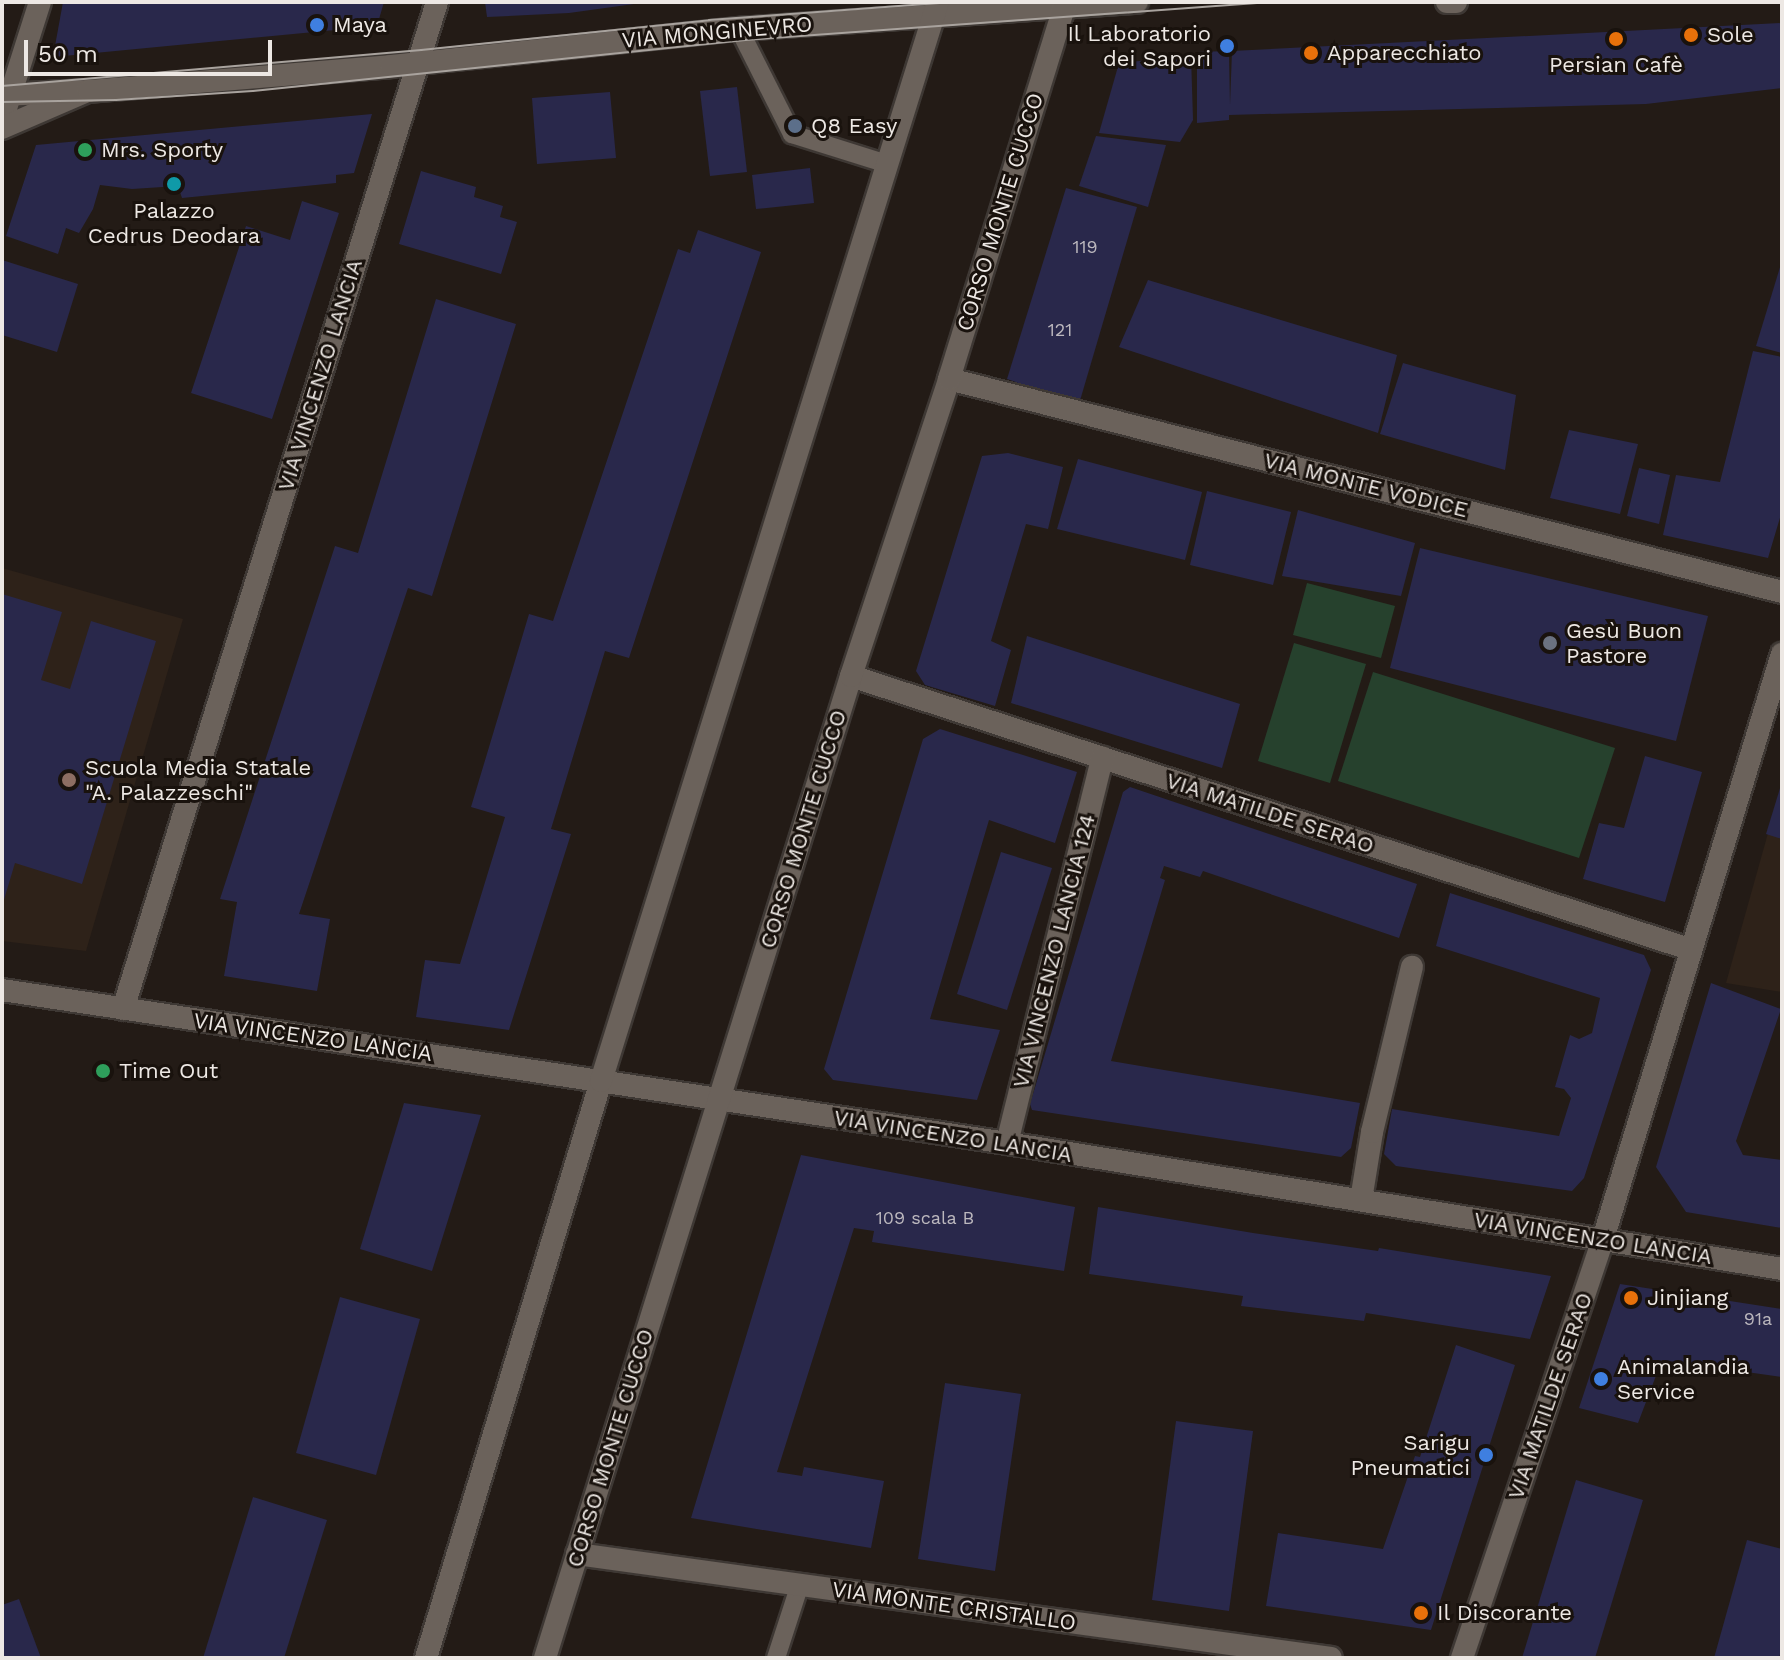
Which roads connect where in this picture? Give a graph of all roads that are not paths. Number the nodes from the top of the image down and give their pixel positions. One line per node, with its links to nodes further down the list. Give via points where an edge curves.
1 (40, 2): 11 (street)
2 (437, 2): 9 (street)
3 (1137, 2): 6 (street, VIA MONGINEVRO)
4 (1447, 2): 5 (street)
5 (1456, 2)
6 (1068, 3): 7 (street, VIA MONGINEVRO); 15 (street, CORSO MONTE CUCCO)
7 (936, 8): 8 (street, VIA MONGINEVRO); 14 (street)
8 (739, 29): 9 (street, VIA MONGINEVRO); 14 (lane, via 792,134)
9 (418, 62): 10 (street, VIA MONGINEVRO); 23 (street, VIA VINCENZO LANCIA)
10 (89, 91): 11 (street, VIA MONGINEVRO); 13 (street, VIA MONGINEVRO)
11 (6, 94): 12 (street)
12 (2, 121)
13 (2, 128)
14 (887, 164): 24 (street)
15 (949, 379): 16 (street, VIA MONTE VODICE); 18 (street, CORSO MONTE CUCCO)
16 (1782, 592)
17 (1782, 654): 20 (street, VIA MATILDE SERAO)
18 (851, 676): 19 (street, VIA MATILDE SERAO); 25 (street, CORSO MONTE CUCCO)
19 (1102, 758): 20 (street, VIA MATILDE SERAO); 26 (street, VIA VINCENZO LANCIA 124)
20 (1689, 949): 28 (street, VIA MATILDE SERAO)
21 (1412, 967): 27 (street)
22 (2, 990): 23 (street, VIA VINCENZO LANCIA)
23 (123, 1009): 24 (street, VIA VINCENZO LANCIA)
24 (601, 1081): 25 (street, VIA VINCENZO LANCIA); 32 (street)
25 (718, 1098): 26 (street, VIA VINCENZO LANCIA); 30 (street, CORSO MONTE CUCCO)
26 (1007, 1143): 27 (street, VIA VINCENZO LANCIA)
27 (1361, 1200): 28 (street, VIA VINCENZO LANCIA)
28 (1603, 1239): 29 (street, VIA VINCENZO LANCIA); 36 (street, VIA MATILDE SERAO)
29 (1782, 1269)
30 (577, 1554): 31 (street, VIA MONTE CRISTALLO); 33 (street, CORSO MONTE CUCCO)
31 (800, 1584): 34 (lane); 35 (street, VIA MONTE CRISTALLO)
32 (426, 1658)
33 (545, 1658)
34 (776, 1658)
35 (1331, 1658)
36 (1462, 1658)

